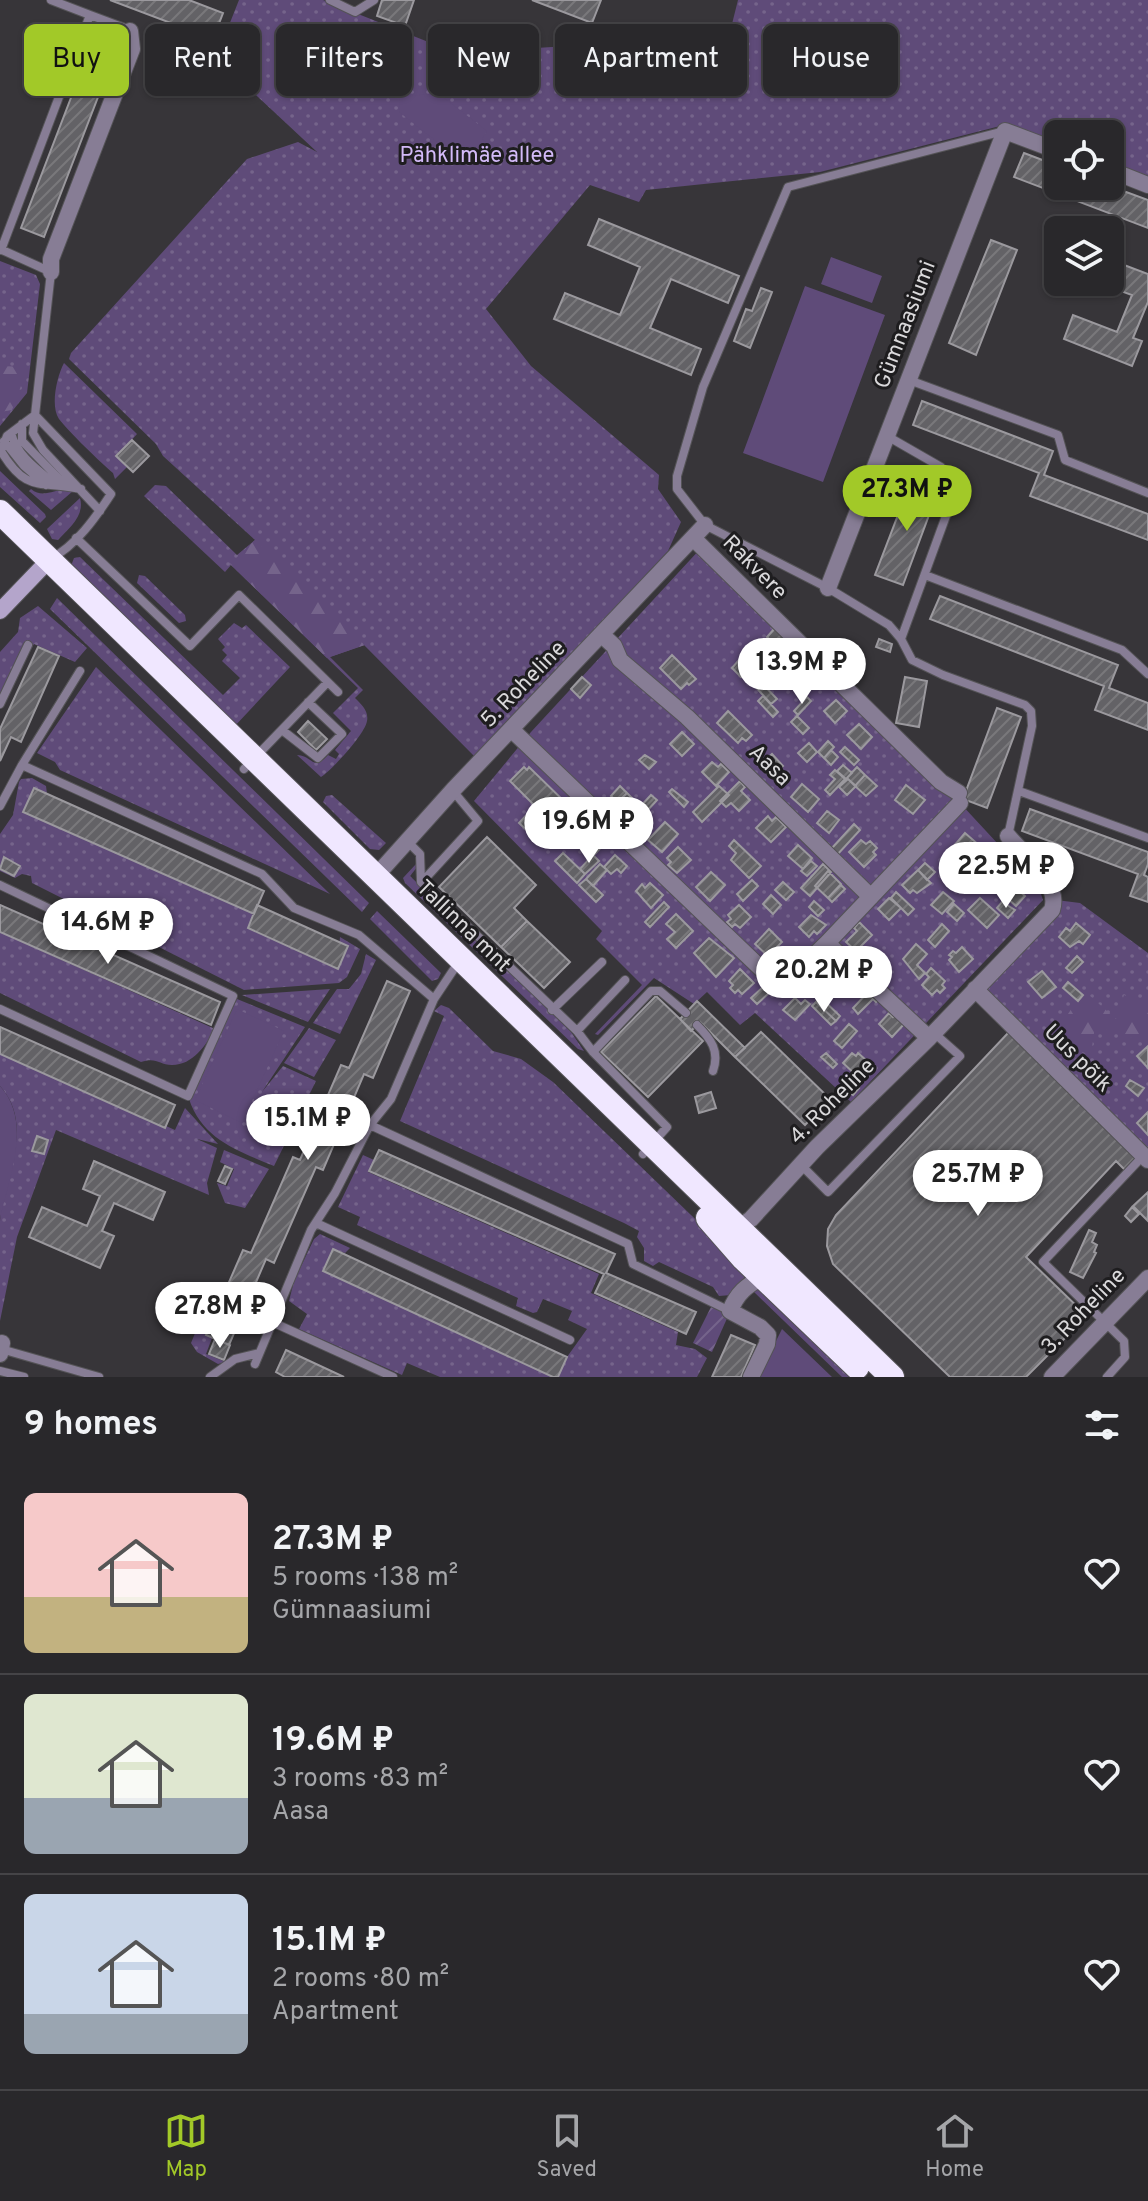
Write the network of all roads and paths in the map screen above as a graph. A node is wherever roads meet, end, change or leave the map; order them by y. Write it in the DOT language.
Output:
graph roads {
  1 [pos="51,0"];
  2 [pos="330,0"];
  3 [pos="374,0"];
  4 [pos="90,15"];
  5 [pos="130,31"];
  6 [pos="1005,131"];
  7 [pos="1044,146"];
  8 [pos="1124,176"];
  9 [pos="1148,185"];
  10 [pos="0,249"];
  11 [pos="51,272"];
  12 [pos="909,380"];
  13 [pos="35,415"];
  14 [pos="22,424"];
  15 [pos="11,433"];
  16 [pos="887,436"];
  17 [pos="51,485"];
  18 [pos="66,486"];
  19 [pos="81,489"];
  20 [pos="1148,493"];
  21 [pos="100,511"];
  22 [pos="0,512"];
  23 [pos="705,525"];
  24 [pos="0,531"];
  25 [pos="76,538"];
  26 [pos="693,538"];
  27 [pos="44,564"];
  28 [pos="925,575"];
  29 [pos="828,588"];
  30 [pos="0,611"];
  31 [pos="602,635"];
  32 [pos="901,639"];
  33 [pos="28,645"];
  34 [pos="80,671"];
  35 [pos="1148,674"];
  36 [pos="324,686"];
  37 [pos="338,692"];
  38 [pos="308,702"];
  39 [pos="0,704"];
  40 [pos="282,730"];
  41 [pos="512,730"];
  42 [pos="22,765"];
  43 [pos="249,765"];
  44 [pos="453,790"];
  45 [pos="1019,791"];
  46 [pos="0,806"];
  47 [pos="1008,836"];
  48 [pos="1148,838"];
  49 [pos="406,840"];
  50 [pos="370,882"];
  51 [pos="421,882"];
  52 [pos="0,885"];
  53 [pos="871,897"];
  54 [pos="827,943"];
  55 [pos="602,962"];
  56 [pos="456,964"];
  57 [pos="625,980"];
  58 [pos="975,989"];
  59 [pos="434,999"];
  60 [pos="0,1009"];
  61 [pos="552,1010"];
  62 [pos="686,1013"];
  63 [pos="697,1025"];
  64 [pos="577,1031"];
  65 [pos="932,1035"];
  66 [pos="593,1052"];
  67 [pos="713,1071"];
  68 [pos="370,1125"];
  69 [pos="647,1150"];
  70 [pos="1146,1157"];
  71 [pos="802,1164"];
  72 [pos="316,1223"];
  73 [pos="730,1233"];
  74 [pos="764,1276"];
  75 [pos="1148,1278"];
  76 [pos="730,1311"];
  77 [pos="272,1322"];
  78 [pos="1106,1322"];
  79 [pos="570,1340"];
  80 [pos="1,1347"];
  81 [pos="259,1353"];
  82 [pos="255,1364"];
  83 [pos="0,1371"];
  84 [pos="24,1377"];
  85 [pos="99,1377"];
  86 [pos="210,1377"];
  87 [pos="393,1377"];
  88 [pos="751,1377"];
  89 [pos="868,1377"];
  90 [pos="892,1377"];
  91 [pos="1052,1377"];
  92 [pos="1107,1377"];
  1 -- 4 [label="lane"];
  2 -- 3 [label="lane"];
  4 -- 5 [label="lane"];
  4 -- 10 [label="lane"];
  5 -- 11 [label="street"];
  6 -- 7 [label="street"];
  6 -- 12 [label="street, Gümnaasiumi"];
  6 -- 23 [label="lane"];
  8 -- 9 [label="street"];
  10 -- 11 [label="lane"];
  11 -- 13 [label="lane"];
  12 -- 16 [label="street, Gümnaasiumi"];
  12 -- 20 [label="lane"];
  13 -- 14 [label="lane"];
  13 -- 19 [label="lane"];
  13 -- 21 [label="lane"];
  14 -- 15 [label="lane"];
  14 -- 18 [label="lane"];
  15 -- 17 [label="lane"];
  15 -- 17 [label="lane"];
  16 -- 28 [label="lane"];
  16 -- 29 [label="street, Gümnaasiumi"];
  17 -- 18 [label="lane"];
  18 -- 19 [label="lane"];
  19 -- 21 [label="lane"];
  21 -- 25 [label="lane"];
  22 -- 27 [label="highway, Tallinna mnt"];
  23 -- 26 [label="street, 5. Roheline"];
  23 -- 29 [label="lane"];
  24 -- 27 [label="highway, Tallinna mnt"];
  25 -- 27 [label="lane"];
  25 -- 37 [label="lane"];
  26 -- 31 [label="street, 5. Roheline"];
  26 -- 53 [label="street, Rakvere"];
  27 -- 30 [label="street"];
  27 -- 43 [label="highway, Tallinna mnt"];
  28 -- 32 [label="lane"];
  28 -- 35 [label="lane"];
  29 -- 32 [label="lane"];
  31 -- 41 [label="street, 5. Roheline"];
  31 -- 53 [label="street, Aasa"];
  32 -- 45 [label="lane"];
  33 -- 39 [label="lane"];
  34 -- 42 [label="lane"];
  36 -- 38 [label="lane"];
  38 -- 40 [label="lane"];
  38 -- 40 [label="lane"];
  40 -- 43 [label="lane"];
  41 -- 44 [label="street, 5. Roheline"];
  41 -- 54 [label="street"];
  42 -- 46 [label="lane"];
  42 -- 59 [label="lane"];
  43 -- 50 [label="highway, Tallinna mnt"];
  44 -- 49 [label="street, 5. Roheline"];
  44 -- 51 [label="lane"];
  45 -- 47 [label="lane"];
  45 -- 48 [label="lane"];
  47 -- 58 [label="street, 4. Roheline"];
  49 -- 50 [label="street, 5. Roheline"];
  49 -- 51 [label="lane"];
  50 -- 56 [label="highway, Tallinna mnt"];
  51 -- 61 [label="lane"];
  52 -- 60 [label="lane"];
  53 -- 54 [label="street"];
  54 -- 65 [label="street"];
  55 -- 61 [label="lane"];
  56 -- 59 [label="lane"];
  56 -- 69 [label="highway, Tallinna mnt"];
  57 -- 64 [label="lane"];
  58 -- 65 [label="street, 4. Roheline"];
  58 -- 70 [label="street, Uus põik"];
  59 -- 68 [label="lane"];
  61 -- 64 [label="lane"];
  62 -- 66 [label="lane"];
  63 -- 67 [label="lane"];
  64 -- 66 [label="lane"];
  65 -- 71 [label="street, 4. Roheline"];
  65 -- 71 [label="lane"];
  66 -- 69 [label="lane"];
  68 -- 72 [label="lane"];
  68 -- 76 [label="lane"];
  69 -- 73 [label="highway, Tallinna mnt"];
  70 -- 78 [label="lane"];
  71 -- 73 [label="street, 4. Roheline"];
  72 -- 77 [label="lane"];
  72 -- 79 [label="lane"];
  73 -- 74 [label="highway, Tallinna mnt"];
  73 -- 90 [label="highway, Tallinna mnt"];
  74 -- 76 [label="street"];
  74 -- 89 [label="highway, Tallinna mnt"];
  75 -- 78 [label="street, 3. Roheline"];
  76 -- 88 [label="street"];
  77 -- 81 [label="lane"];
  77 -- 87 [label="lane"];
  78 -- 91 [label="street, 3. Roheline"];
  78 -- 92 [label="lane"];
  80 -- 85 [label="lane"];
  81 -- 82 [label="lane"];
  81 -- 86 [label="lane"];
  83 -- 84 [label="lane"];
}
